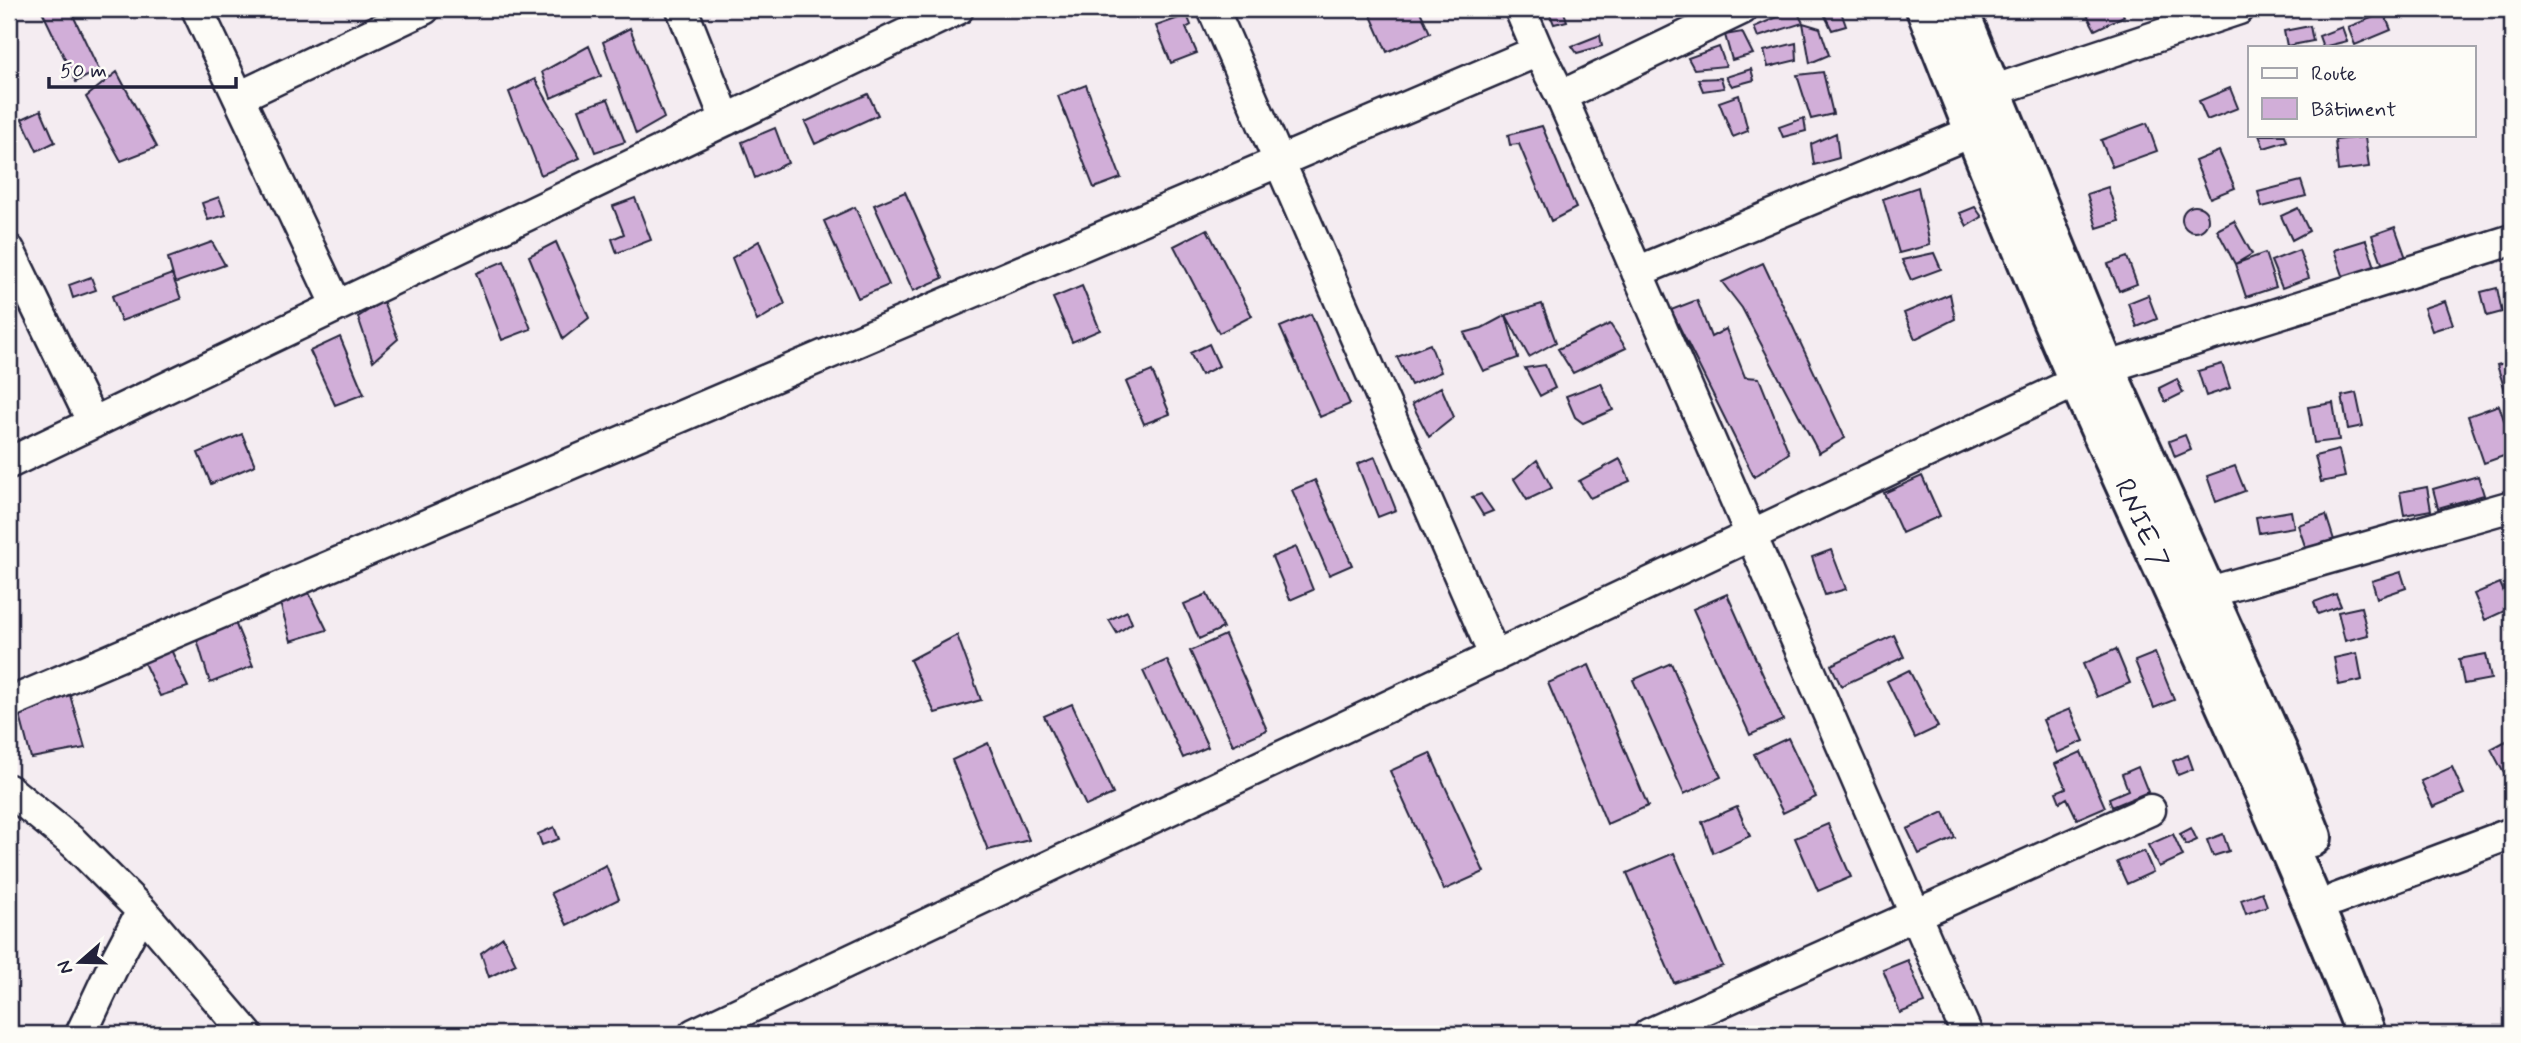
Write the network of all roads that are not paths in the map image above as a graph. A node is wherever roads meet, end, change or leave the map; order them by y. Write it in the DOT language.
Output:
graph roads {
  1 [pos="197,9"];
  2 [pos="424,9"];
  3 [pos="682,9"];
  4 [pos="958,9"];
  5 [pos="1213,9"];
  6 [pos="1520,9"];
  7 [pos="1742,9"];
  8 [pos="1926,9"];
  9 [pos="1958,9"];
  10 [pos="2239,9"];
  11 [pos="1538,51"];
  12 [pos="1992,91"];
  13 [pos="1561,96"];
  14 [pos="239,97"];
  15 [pos="726,120"];
  16 [pos="1974,131"];
  17 [pos="1279,161"];
  18 [pos="2512,240"];
  19 [pos="9,250"];
  20 [pos="1637,272"];
  21 [pos="337,306"];
  22 [pos="2092,375"];
  23 [pos="93,423"];
  24 [pos="9,463"];
  25 [pos="2512,506"];
  26 [pos="1751,535"];
  27 [pos="2206,593"];
  28 [pos="1495,657"];
  29 [pos="9,703"];
  30 [pos="9,790"];
  31 [pos="2150,810"];
  32 [pos="2512,833"];
  33 [pos="2336,899"];
  34 [pos="142,911"];
  35 [pos="1915,915"];
  36 [pos="81,1034"];
  37 [pos="247,1034"];
  38 [pos="694,1034"];
  39 [pos="1648,1034"];
  40 [pos="1967,1034"];
  41 [pos="2367,1034"];
  42 [pos="2390,1034"];
  1 -- 14 [label="street"];
  2 -- 14 [label="street"];
  3 -- 15 [label="street"];
  4 -- 15 [label="street"];
  5 -- 17 [label="street"];
  6 -- 11 [label="street"];
  7 -- 13 [label="street"];
  8 -- 16 [label="main road, RNIE 7 / RNIE 7"];
  9 -- 12 [label="main road, RNIE 7 / RNIE 7"];
  10 -- 12 [label="street"];
  11 -- 13 [label="street"];
  11 -- 17 [label="street"];
  12 -- 22 [label="main road, RNIE 7 / RNIE 7"];
  13 -- 20 [label="street"];
  14 -- 21 [label="street"];
  15 -- 21 [label="street"];
  16 -- 20 [label="street"];
  16 -- 22 [label="main road, RNIE 7 / RNIE 7"];
  17 -- 28 [label="street"];
  17 -- 29 [label="street"];
  18 -- 22 [label="street"];
  19 -- 23 [label="street"];
  20 -- 26 [label="street"];
  21 -- 23 [label="street"];
  22 -- 26 [label="street"];
  22 -- 27 [label="main road, RNIE 7 / RNIE 7"];
  22 -- 41 [label="main road, RNIE 7 / RNIE 7"];
  23 -- 24 [label="street"];
  25 -- 27 [label="street"];
  26 -- 28 [label="street"];
  26 -- 35 [label="street"];
  27 -- 33 [label="main road, RNIE 7 / RNIE 7"];
  28 -- 38 [label="street"];
  30 -- 34 [label="street"];
  31 -- 35 [label="street"];
  32 -- 33 [label="street"];
  33 -- 42 [label="main road, RNIE 7 / RNIE 7"];
  34 -- 36 [label="street"];
  34 -- 37 [label="street"];
  35 -- 39 [label="street"];
  35 -- 40 [label="street"];
}
